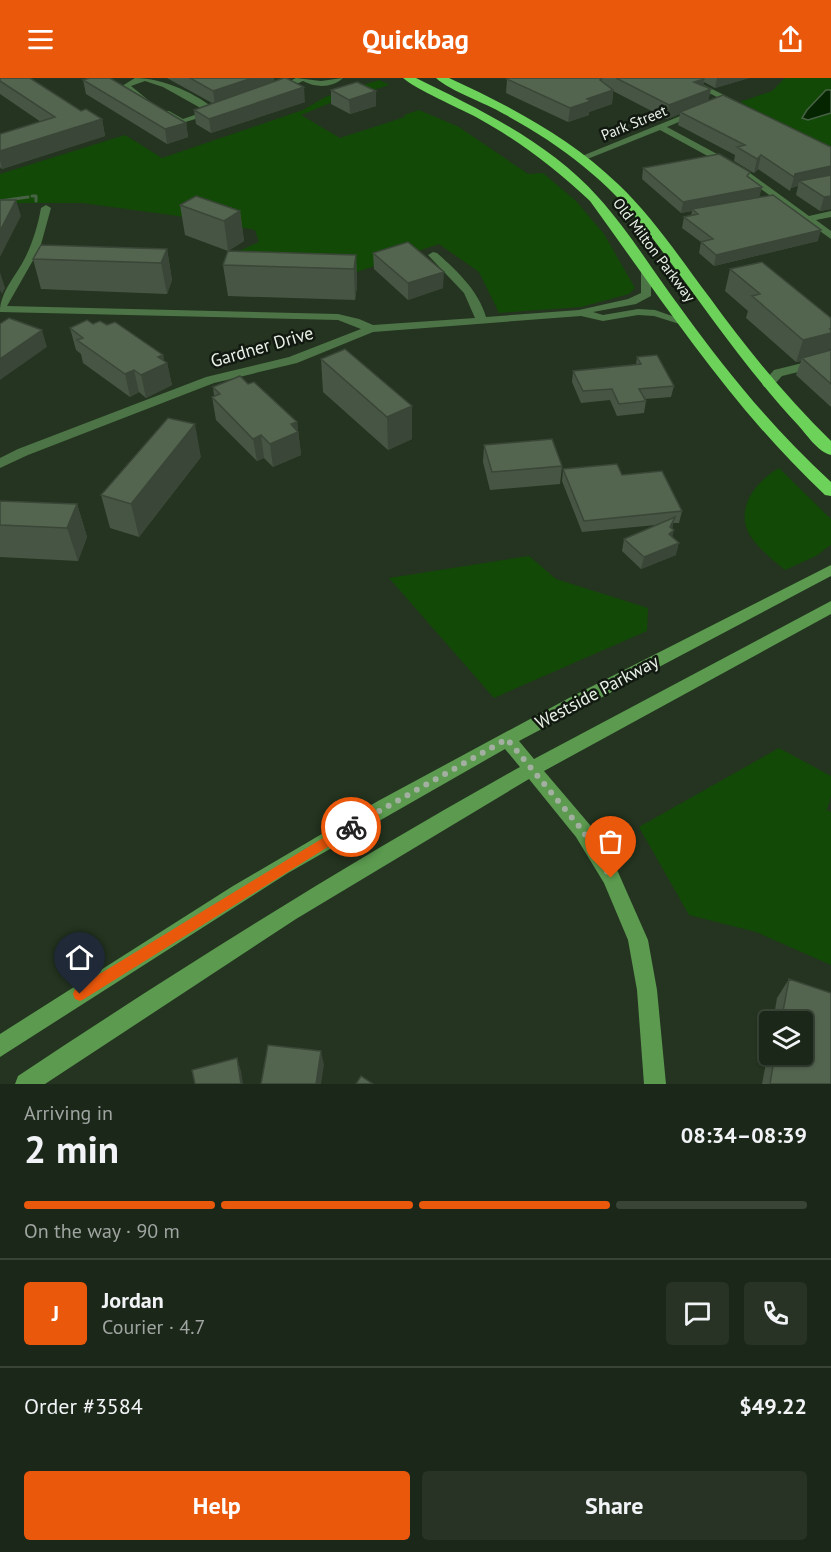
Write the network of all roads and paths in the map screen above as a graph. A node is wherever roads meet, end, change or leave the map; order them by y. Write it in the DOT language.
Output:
graph roads {
  1 [pos="145,78"];
  2 [pos="339,78"];
  3 [pos="408,78"];
  4 [pos="441,78"];
  5 [pos="683,78"];
  6 [pos="306,80"];
  7 [pos="263,94"];
  8 [pos="720,103"];
  9 [pos="152,104"];
  10 [pos="224,108"];
  11 [pos="747,109"];
  12 [pos="162,110"];
  13 [pos="214,112"];
  14 [pos="660,127"];
  15 [pos="582,158"];
  16 [pos="781,198"];
  17 [pos="769,201"];
  18 [pos="46,207"];
  19 [pos="831,214"];
  20 [pos="808,219"];
  21 [pos="831,236"];
  22 [pos="433,255"];
  23 [pos="646,268"];
  24 [pos="0,309"];
  25 [pos="581,314"];
  26 [pos="481,320"];
  27 [pos="686,323"];
  28 [pos="371,329"];
  29 [pos="831,360"];
  30 [pos="773,378"];
  31 [pos="831,450"];
  32 [pos="0,464"];
  33 [pos="831,491"];
  34 [pos="831,570"];
  35 [pos="831,607"];
  36 [pos="507,739"];
  37 [pos="532,769"];
  38 [pos="0,1046"];
  39 [pos="26,1084"];
  40 [pos="655,1084"];
  1 -- 9 [label="street"];
  1 -- 13 [label="street"];
  2 -- 6 [label="street"];
  3 -- 23 [label="highway, Old Milton Parkway"];
  4 -- 15 [label="highway, Old Milton Parkway"];
  5 -- 8 [label="street"];
  6 -- 7 [label="street"];
  8 -- 11 [label="street"];
  8 -- 14 [label="street, Park Street"];
  10 -- 13 [label="street"];
  12 -- 13 [label="street"];
  14 -- 15 [label="street, Park Street"];
  14 -- 16 [label="street"];
  15 -- 30 [label="highway, Old Milton Parkway"];
  16 -- 17 [label="street"];
  16 -- 20 [label="street"];
  18 -- 24 [label="street"];
  19 -- 20 [label="street"];
  20 -- 21 [label="street"];
  22 -- 26 [label="street"];
  23 -- 25 [label="street, Gardner Drive"];
  23 -- 27 [label="highway, Old Milton Parkway"];
  24 -- 28 [label="street"];
  25 -- 26 [label="street, Gardner Drive"];
  25 -- 27 [label="street, Gardner Drive"];
  26 -- 28 [label="street, Gardner Drive"];
  27 -- 33 [label="highway, Old Milton Parkway"];
  28 -- 32 [label="street, Gardner Drive"];
  29 -- 30 [label="street"];
  30 -- 31 [label="highway, Old Milton Parkway"];
  34 -- 36 [label="main road, Westside Parkway"];
  35 -- 37 [label="main road, Westside Parkway"];
  36 -- 37 [label="main road"];
  36 -- 38 [label="main road, Westside Parkway"];
  37 -- 39 [label="main road, Westside Parkway"];
  37 -- 40 [label="main road"];
}
